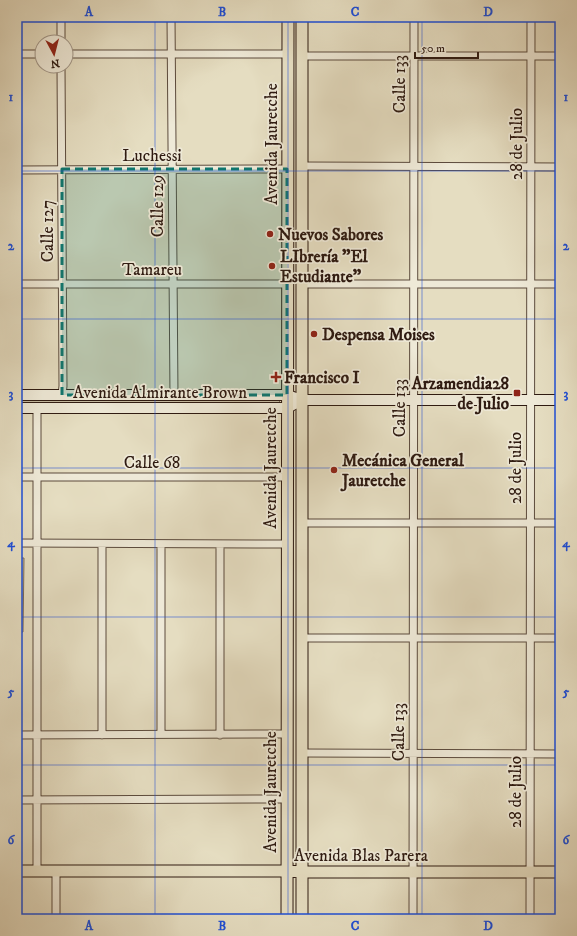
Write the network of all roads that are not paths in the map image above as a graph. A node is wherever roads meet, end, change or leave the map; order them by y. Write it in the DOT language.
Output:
graph roads {
  1 [pos="61,17"];
  2 [pos="171,17"];
  3 [pos="288,17"];
  4 [pos="302,17"];
  5 [pos="414,17"];
  6 [pos="531,17"];
  7 [pos="61,34"];
  8 [pos="17,54"];
  9 [pos="34,54"];
  10 [pos="74,54"];
  11 [pos="172,54"];
  12 [pos="288,54"];
  13 [pos="302,56"];
  14 [pos="414,56"];
  15 [pos="531,56"];
  16 [pos="560,56"];
  17 [pos="61,74"];
  18 [pos="302,166"];
  19 [pos="414,166"];
  20 [pos="531,166"];
  21 [pos="560,166"];
  22 [pos="17,170"];
  23 [pos="62,170"];
  24 [pos="172,170"];
  25 [pos="288,170"];
  26 [pos="17,284"];
  27 [pos="62,284"];
  28 [pos="173,284"];
  29 [pos="287,284"];
  30 [pos="302,284"];
  31 [pos="414,284"];
  32 [pos="530,284"];
  33 [pos="560,284"];
  34 [pos="174,395"];
  35 [pos="287,395"];
  36 [pos="17,396"];
  37 [pos="62,396"];
  38 [pos="302,400"];
  39 [pos="414,400"];
  40 [pos="530,400"];
  41 [pos="560,400"];
  42 [pos="17,408"];
  43 [pos="37,408"];
  44 [pos="287,408"];
  45 [pos="287,477"];
  46 [pos="17,478"];
  47 [pos="37,478"];
  48 [pos="302,523"];
  49 [pos="414,523"];
  50 [pos="530,523"];
  51 [pos="560,523"];
  52 [pos="17,543"];
  53 [pos="37,543"];
  54 [pos="102,544"];
  55 [pos="161,544"];
  56 [pos="220,544"];
  57 [pos="287,544"];
  58 [pos="301,638"];
  59 [pos="414,638"];
  60 [pos="530,638"];
  61 [pos="560,638"];
  62 [pos="102,734"];
  63 [pos="161,734"];
  64 [pos="220,734"];
  65 [pos="287,734"];
  66 [pos="17,735"];
  67 [pos="37,735"];
  68 [pos="302,753"];
  69 [pos="414,754"];
  70 [pos="530,754"];
  71 [pos="560,754"];
  72 [pos="287,799"];
  73 [pos="17,800"];
  74 [pos="37,800"];
  75 [pos="17,871"];
  76 [pos="37,871"];
  77 [pos="56,871"];
  78 [pos="287,871"];
  79 [pos="302,872"];
  80 [pos="413,872"];
  81 [pos="530,872"];
  82 [pos="560,872"];
  83 [pos="56,919"];
  84 [pos="287,919"];
  85 [pos="302,919"];
  86 [pos="413,919"];
  87 [pos="530,919"];
  1 -- 7 [label="street"];
  2 -- 11 [label="street, Calle 129"];
  3 -- 12 [label="main road, Avenida Jauretche"];
  4 -- 13 [label="main road, Avenida Jauretche"];
  5 -- 14 [label="street, Calle 133"];
  6 -- 15 [label="street, 28 de Julio"];
  8 -- 9 [label="street"];
  10 -- 11 [label="street"];
  11 -- 12 [label="street"];
  11 -- 24 [label="street, Calle 129"];
  12 -- 25 [label="main road, Avenida Jauretche"];
  13 -- 14 [label="street"];
  13 -- 18 [label="main road, Avenida Jauretche"];
  14 -- 15 [label="street"];
  14 -- 19 [label="street, Calle 133"];
  15 -- 16 [label="street"];
  15 -- 20 [label="street, 28 de Julio"];
  17 -- 23 [label="street, Calle 127"];
  18 -- 19 [label="street"];
  18 -- 30 [label="main road, Avenida Jauretche"];
  19 -- 20 [label="street"];
  19 -- 31 [label="street, Calle 133"];
  20 -- 21 [label="street"];
  20 -- 32 [label="street, 28 de Julio"];
  22 -- 23 [label="street, Luchessi"];
  23 -- 24 [label="street, Luchessi"];
  23 -- 27 [label="street, Calle 127"];
  24 -- 25 [label="street, Luchessi"];
  24 -- 28 [label="street, Calle 129"];
  25 -- 29 [label="main road, Avenida Jauretche"];
  26 -- 27 [label="street, Tamareu"];
  27 -- 28 [label="street, Tamareu"];
  27 -- 37 [label="street, Calle 127"];
  28 -- 29 [label="street, Tamareu"];
  28 -- 34 [label="street, Calle 129"];
  29 -- 35 [label="main road, Avenida Jauretche"];
  30 -- 31 [label="street"];
  30 -- 38 [label="main road, Avenida Jauretche"];
  31 -- 32 [label="street"];
  31 -- 39 [label="street, Calle 133"];
  32 -- 33 [label="street"];
  32 -- 40 [label="street, 28 de Julio"];
  34 -- 35 [label="main road, Avenida Almirante Brown"];
  34 -- 37 [label="main road, Avenida Almirante Brown"];
  35 -- 38 [label="main road, Avenida Almirante Brown"];
  35 -- 44 [label="main road, Avenida Jauretche"];
  36 -- 37 [label="main road, Avenida Almirante Brown"];
  38 -- 39 [label="main road, Avenida Almirante Brown"];
  38 -- 44 [label="main road, Avenida Almirante Brown"];
  38 -- 48 [label="main road, Avenida Jauretche"];
  39 -- 40 [label="main road, Avenida Almirante Brown"];
  39 -- 49 [label="street, Calle 133"];
  40 -- 41 [label="main road, Avenida Almirante Brown"];
  40 -- 50 [label="street, 28 de Julio"];
  42 -- 43 [label="main road, Avenida Almirante Brown"];
  43 -- 44 [label="main road, Avenida Almirante Brown"];
  43 -- 47 [label="street"];
  44 -- 45 [label="main road, Avenida Jauretche"];
  45 -- 47 [label="street, Calle 68"];
  45 -- 57 [label="main road, Avenida Jauretche"];
  46 -- 47 [label="street, Calle 68"];
  47 -- 53 [label="street"];
  48 -- 49 [label="street"];
  48 -- 58 [label="main road, Avenida Jauretche"];
  49 -- 50 [label="street"];
  49 -- 59 [label="street, Calle 133"];
  50 -- 51 [label="street"];
  50 -- 60 [label="street, 28 de Julio"];
  52 -- 53 [label="street"];
  53 -- 54 [label="street"];
  53 -- 67 [label="street"];
  54 -- 55 [label="street"];
  54 -- 62 [label="street"];
  55 -- 56 [label="street"];
  55 -- 63 [label="street"];
  56 -- 57 [label="street"];
  56 -- 64 [label="street"];
  57 -- 65 [label="main road, Avenida Jauretche"];
  58 -- 59 [label="street"];
  58 -- 68 [label="main road, Avenida Jauretche"];
  59 -- 60 [label="street"];
  59 -- 69 [label="street, Calle 133"];
  60 -- 61 [label="street"];
  60 -- 70 [label="street, 28 de Julio"];
  62 -- 63 [label="street"];
  62 -- 67 [label="street"];
  63 -- 64 [label="street"];
  64 -- 65 [label="street"];
  65 -- 72 [label="main road, Avenida Jauretche"];
  66 -- 67 [label="street"];
  67 -- 74 [label="street"];
  68 -- 69 [label="street"];
  68 -- 79 [label="main road, Avenida Jauretche"];
  69 -- 70 [label="street"];
  69 -- 80 [label="street, Calle 133"];
  70 -- 71 [label="street"];
  70 -- 81 [label="street, 28 de Julio"];
  72 -- 74 [label="street"];
  72 -- 78 [label="main road, Avenida Jauretche"];
  73 -- 74 [label="street"];
  74 -- 76 [label="street"];
  75 -- 76 [label="main road, Avenida Blas Parera"];
  76 -- 77 [label="main road, Avenida Blas Parera"];
  77 -- 78 [label="main road, Avenida Blas Parera"];
  77 -- 83 [label="street"];
  78 -- 79 [label="main road, Avenida Blas Parera"];
  78 -- 84 [label="main road, Avenida Jauretche"];
  79 -- 80 [label="main road, Avenida Blas Parera"];
  79 -- 85 [label="main road, Avenida Jauretche"];
  80 -- 81 [label="main road, Avenida Blas Parera"];
  80 -- 86 [label="street, Calle 133"];
  81 -- 82 [label="main road, Avenida Blas Parera"];
  81 -- 87 [label="street, 28 de Julio"];
}
